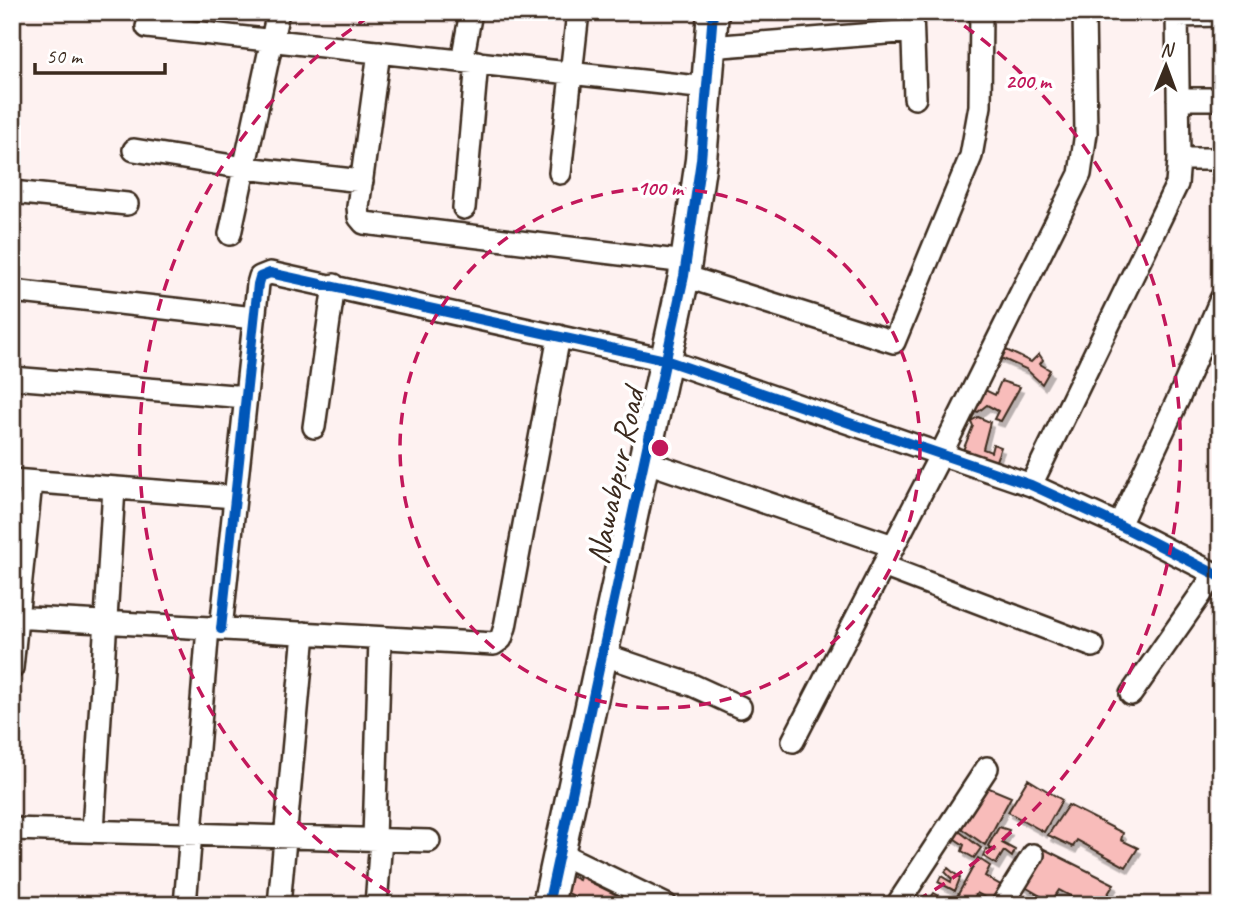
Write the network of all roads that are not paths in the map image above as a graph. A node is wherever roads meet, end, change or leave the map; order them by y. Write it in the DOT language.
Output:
graph roads {
  1 [pos="278,12"];
  2 [pos="471,12"];
  3 [pos="578,12"];
  4 [pos="713,12"];
  5 [pos="981,12"];
  6 [pos="1084,12"];
  7 [pos="1177,14"];
  8 [pos="1221,15"];
  9 [pos="912,22"];
  10 [pos="147,27"];
  11 [pos="272,40"];
  12 [pos="710,47"];
  13 [pos="379,52"];
  14 [pos="470,62"];
  15 [pos="571,73"];
  16 [pos="707,88"];
  17 [pos="915,99"];
  18 [pos="1178,99"];
  19 [pos="1221,99"];
  20 [pos="134,150"];
  21 [pos="1179,159"];
  22 [pos="1221,159"];
  23 [pos="244,168"];
  24 [pos="560,173"];
  25 [pos="362,181"];
  26 [pos="12,192"];
  27 [pos="127,204"];
  28 [pos="464,208"];
  29 [pos="230,234"];
  30 [pos="685,269"];
  31 [pos="334,285"];
  32 [pos="12,291"];
  33 [pos="1221,299"];
  34 [pos="254,318"];
  35 [pos="559,336"];
  36 [pos="666,360"];
  37 [pos="12,378"];
  38 [pos="246,397"];
  39 [pos="314,427"];
  40 [pos="941,454"];
  41 [pos="644,461"];
  42 [pos="22,481"];
  43 [pos="1031,485"];
  44 [pos="114,488"];
  45 [pos="235,497"];
  46 [pos="1119,524"];
  47 [pos="893,546"];
  48 [pos="883,566"];
  49 [pos="1218,576"];
  50 [pos="15,617"];
  51 [pos="106,622"];
  52 [pos="215,628"];
  53 [pos="304,634"];
  54 [pos="380,638"];
  55 [pos="1093,646"];
  56 [pos="602,654"];
  57 [pos="12,668"];
  58 [pos="1131,694"];
  59 [pos="740,707"];
  60 [pos="793,741"];
  61 [pos="987,768"];
  62 [pos="12,829"];
  63 [pos="93,831"];
  64 [pos="191,834"];
  65 [pos="285,837"];
  66 [pos="378,839"];
  67 [pos="429,841"];
  68 [pos="559,853"];
  69 [pos="1033,855"];
  70 [pos="186,905"];
  71 [pos="279,905"];
  72 [pos="376,905"];
  73 [pos="548,905"];
  74 [pos="666,905"];
  75 [pos="897,905"];
  76 [pos="1003,905"];
  1 -- 11 [label="street"];
  2 -- 14 [label="street"];
  3 -- 15 [label="street"];
  4 -- 12 [label="street, Nawabpur Road"];
  5 -- 30 [label="street"];
  6 -- 40 [label="street"];
  7 -- 8 [label="street"];
  7 -- 18 [label="street"];
  9 -- 12 [label="street"];
  9 -- 17 [label="street"];
  10 -- 11 [label="street"];
  11 -- 13 [label="street"];
  11 -- 23 [label="street"];
  12 -- 16 [label="street, Nawabpur Road"];
  13 -- 14 [label="street"];
  13 -- 25 [label="street"];
  14 -- 15 [label="street"];
  14 -- 28 [label="street"];
  15 -- 16 [label="street"];
  15 -- 24 [label="street"];
  16 -- 30 [label="street, Nawabpur Road"];
  18 -- 19 [label="street"];
  18 -- 21 [label="street"];
  20 -- 23 [label="street"];
  21 -- 22 [label="street"];
  21 -- 43 [label="street"];
  23 -- 25 [label="street"];
  23 -- 29 [label="street"];
  25 -- 30 [label="street"];
  26 -- 27 [label="street"];
  30 -- 36 [label="street, Nawabpur Road"];
  31 -- 34 [label="street"];
  31 -- 35 [label="street"];
  31 -- 39 [label="street"];
  32 -- 34 [label="street"];
  33 -- 46 [label="street"];
  34 -- 38 [label="street"];
  35 -- 36 [label="street"];
  35 -- 54 [label="street"];
  36 -- 40 [label="street"];
  36 -- 41 [label="street, Nawabpur Road"];
  37 -- 38 [label="street"];
  38 -- 45 [label="street"];
  40 -- 43 [label="street"];
  40 -- 47 [label="street"];
  41 -- 47 [label="street"];
  41 -- 56 [label="street, Nawabpur Road"];
  42 -- 44 [label="street"];
  42 -- 50 [label="street"];
  43 -- 46 [label="street"];
  44 -- 45 [label="street"];
  44 -- 51 [label="street"];
  45 -- 52 [label="street"];
  46 -- 49 [label="street"];
  47 -- 48 [label="street"];
  48 -- 55 [label="street"];
  48 -- 60 [label="street"];
  49 -- 58 [label="street"];
  50 -- 51 [label="street"];
  50 -- 57 [label="street"];
  51 -- 52 [label="street"];
  51 -- 63 [label="street"];
  52 -- 53 [label="street"];
  52 -- 64 [label="street"];
  53 -- 54 [label="street"];
  53 -- 65 [label="street"];
  54 -- 66 [label="street"];
  56 -- 59 [label="street"];
  56 -- 68 [label="street, Nawabpur Road"];
  61 -- 75 [label="street"];
  62 -- 63 [label="street"];
  63 -- 64 [label="street"];
  64 -- 65 [label="street"];
  64 -- 70 [label="street"];
  65 -- 66 [label="street"];
  65 -- 71 [label="street"];
  66 -- 67 [label="street"];
  66 -- 72 [label="street"];
  68 -- 73 [label="street, Nawabpur Road"];
  68 -- 74 [label="street"];
  69 -- 76 [label="street"];
}
